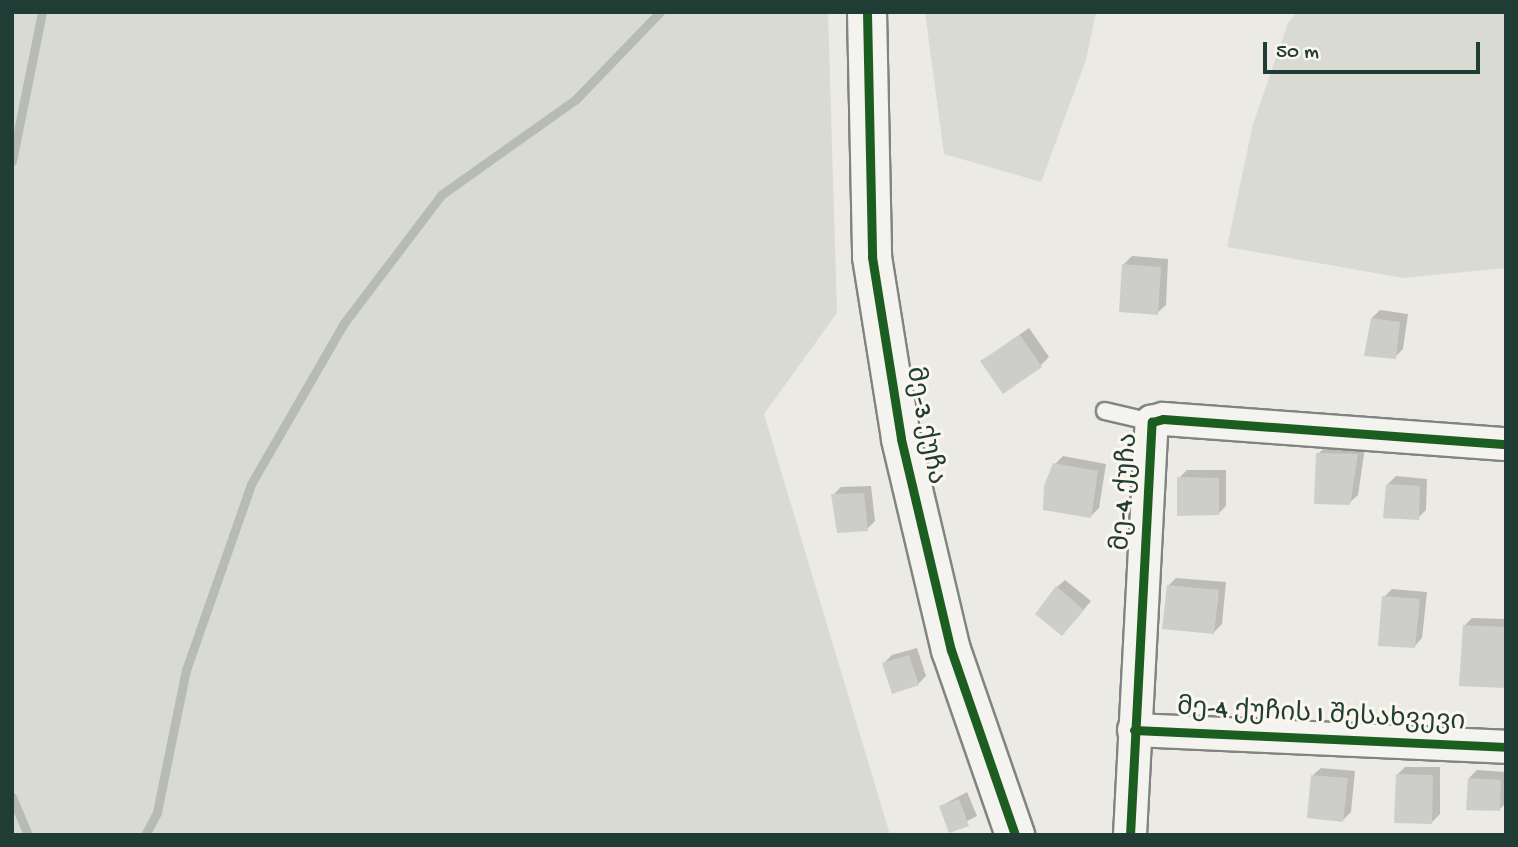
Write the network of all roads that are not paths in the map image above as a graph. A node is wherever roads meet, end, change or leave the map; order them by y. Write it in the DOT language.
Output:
graph roads {
  1 [pos="867,12"];
  2 [pos="1105,411"];
  3 [pos="1152,422"];
  4 [pos="1506,444"];
  5 [pos="1134,730"];
  6 [pos="1506,747"];
  7 [pos="1015,835"];
  8 [pos="1130,835"];
  1 -- 7 [label="street, მე-3 ქუჩა"];
  2 -- 3 [label="lane"];
  3 -- 4 [label="street, მე-4 ქუჩა"];
  3 -- 5 [label="street, მე-4 ქუჩა"];
  5 -- 6 [label="street, მე-4 ქუჩის I შესახვევი"];
  5 -- 8 [label="street, მე-4 ქუჩა"];
}
